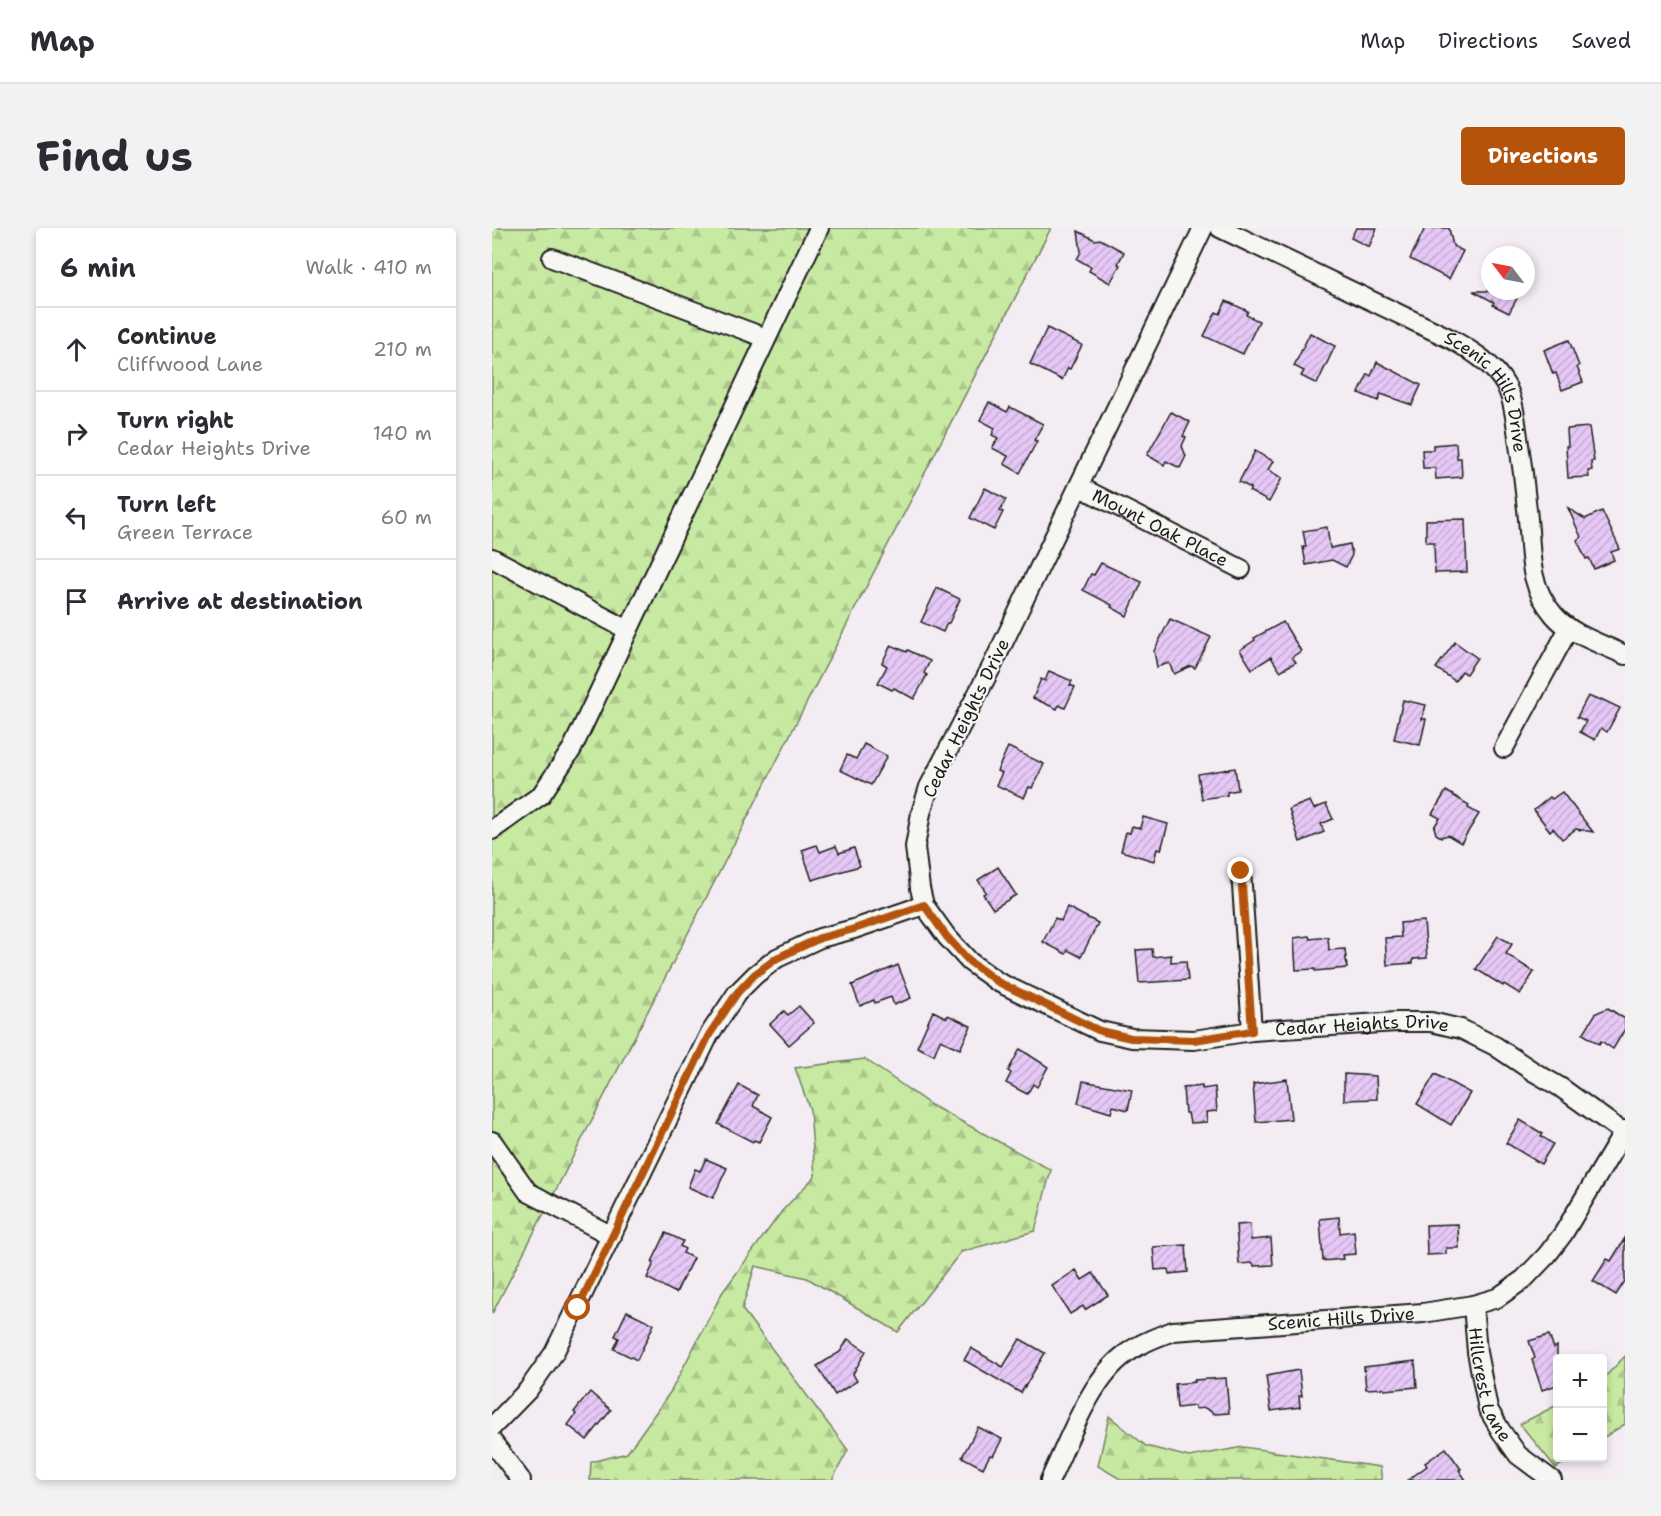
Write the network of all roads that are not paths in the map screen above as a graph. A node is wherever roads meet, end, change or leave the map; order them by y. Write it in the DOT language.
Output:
graph roads {
  1 [pos="819,228"];
  2 [pos="1203,228"];
  3 [pos="1220,228"];
  4 [pos="552,258"];
  5 [pos="766,338"];
  6 [pos="1080,487"];
  7 [pos="492,558"];
  8 [pos="1241,569"];
  9 [pos="1569,628"];
  10 [pos="628,630"];
  11 [pos="1625,655"];
  12 [pos="1504,748"];
  13 [pos="492,830"];
  14 [pos="1241,871"];
  15 [pos="924,905"];
  16 [pos="1252,1031"];
  17 [pos="1624,1132"];
  18 [pos="492,1141"];
  19 [pos="612,1236"];
  20 [pos="1473,1305"];
  21 [pos="492,1427"];
  22 [pos="492,1441"];
  23 [pos="521,1480"];
  24 [pos="1050,1480"];
  25 [pos="1552,1480"];
  1 -- 5 [label="street"];
  2 -- 6 [label="street, Cedar Heights Drive"];
  3 -- 9 [label="street, Scenic Hills Drive"];
  4 -- 5 [label="street"];
  5 -- 10 [label="street"];
  6 -- 8 [label="street, Mount Oak Place"];
  6 -- 15 [label="street, Cedar Heights Drive"];
  7 -- 10 [label="street"];
  9 -- 11 [label="street, Scenic Hills Drive"];
  9 -- 12 [label="street"];
  10 -- 13 [label="street"];
  14 -- 16 [label="street"];
  15 -- 16 [label="street, Cedar Heights Drive"];
  15 -- 19 [label="street"];
  16 -- 17 [label="street, Cedar Heights Drive"];
  17 -- 20 [label="street, Scenic Hills Drive"];
  18 -- 19 [label="street"];
  19 -- 21 [label="street"];
  20 -- 24 [label="street, Scenic Hills Drive"];
  20 -- 25 [label="street, Hillcrest Lane"];
  22 -- 23 [label="street"];
}
